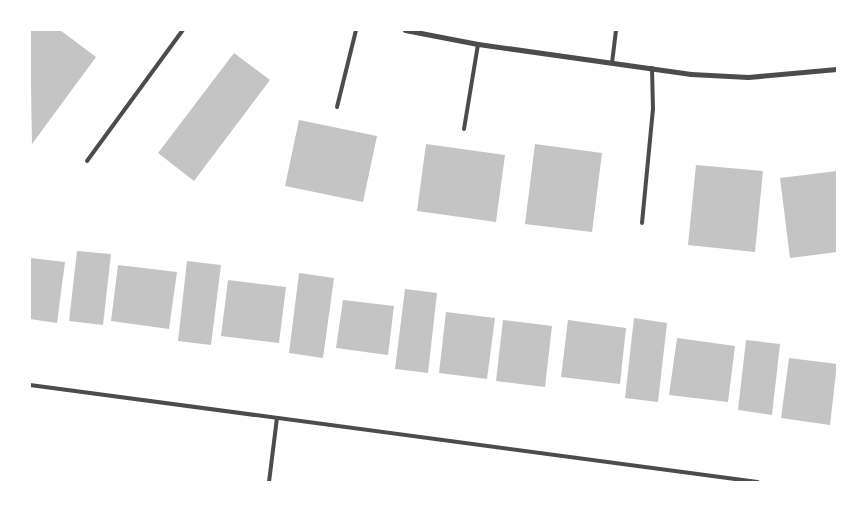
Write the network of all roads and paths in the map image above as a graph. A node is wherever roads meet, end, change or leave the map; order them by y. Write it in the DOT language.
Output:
graph roads {
  1 [pos="183,30"];
  2 [pos="356,30"];
  3 [pos="405,30"];
  4 [pos="616,30"];
  5 [pos="478,44"];
  6 [pos="612,63"];
  7 [pos="652,68"];
  8 [pos="837,69"];
  9 [pos="337,107"];
  10 [pos="464,129"];
  11 [pos="87,161"];
  12 [pos="642,223"];
  13 [pos="30,385"];
  14 [pos="277,418"];
  15 [pos="269,482"];
  16 [pos="758,482"];
  1 -- 11 [label="lane"];
  2 -- 9 [label="lane"];
  3 -- 5 [label="street"];
  4 -- 6 [label="lane"];
  5 -- 6 [label="street"];
  5 -- 10 [label="lane"];
  6 -- 7 [label="street"];
  7 -- 8 [label="street"];
  7 -- 12 [label="lane"];
  13 -- 14 [label="lane"];
  14 -- 15 [label="lane"];
  14 -- 16 [label="lane"];
}
